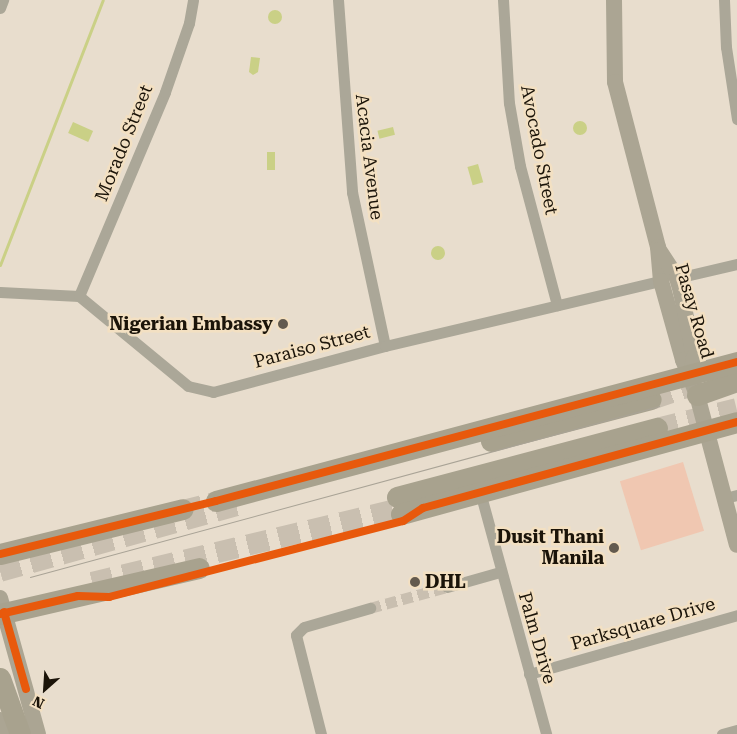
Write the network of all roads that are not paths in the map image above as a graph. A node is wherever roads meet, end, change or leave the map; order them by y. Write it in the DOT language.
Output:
graph roads {
  1 [pos="3,0"];
  2 [pos="193,0"];
  3 [pos="338,0"];
  4 [pos="503,0"];
  5 [pos="614,0"];
  6 [pos="724,0"];
  7 [pos="0,8"];
  8 [pos="735,102"];
  9 [pos="737,120"];
  10 [pos="737,264"];
  11 [pos="669,280"];
  12 [pos="0,292"];
  13 [pos="79,296"];
  14 [pos="557,305"];
  15 [pos="385,346"];
  16 [pos="737,362"];
  17 [pos="690,373"];
  18 [pos="737,381"];
  19 [pos="697,395"];
  20 [pos="651,399"];
  21 [pos="737,422"];
  22 [pos="657,428"];
  23 [pos="708,431"];
  24 [pos="317,474"];
  25 [pos="480,492"];
  26 [pos="731,496"];
  27 [pos="216,501"];
  28 [pos="183,509"];
  29 [pos="737,545"];
  30 [pos="0,554"];
  31 [pos="199,568"];
  32 [pos="500,572"];
  33 [pos="447,586"];
  34 [pos="1,608"];
  35 [pos="370,608"];
  36 [pos="737,615"];
  37 [pos="529,674"];
  38 [pos="0,678"];
  39 [pos="0,720"];
  40 [pos="737,730"];
  41 [pos="4,734"];
  42 [pos="20,734"];
  43 [pos="38,734"];
  44 [pos="321,734"];
  45 [pos="546,734"];
  46 [pos="722,734"];
  1 -- 7 [label="street"];
  2 -- 13 [label="street, Morado Street"];
  3 -- 15 [label="street, Acacia Avenue"];
  4 -- 14 [label="street, Avocado Street"];
  5 -- 11 [label="street, Pasay Road"];
  6 -- 8 [label="street"];
  8 -- 9 [label="street"];
  10 -- 11 [label="street, Paraiso Street"];
  11 -- 14 [label="street, Paraiso Street"];
  11 -- 17 [label="street, Pasay Road"];
  12 -- 13 [label="street"];
  13 -- 15 [label="street, Paraiso Street"];
  14 -- 15 [label="street, Paraiso Street"];
  16 -- 17 [label="highway"];
  17 -- 19 [label="street, Pasay Road"];
  17 -- 24 [label="highway"];
  18 -- 19 [label="highway"];
  19 -- 23 [label="street, Pasay Road"];
  20 -- 24 [label="highway"];
  21 -- 23 [label="highway"];
  22 -- 25 [label="highway"];
  23 -- 25 [label="highway"];
  23 -- 26 [label="street, Pasay Road"];
  24 -- 27 [label="highway"];
  25 -- 32 [label="street, Palm Drive"];
  26 -- 29 [label="street, Pasay Road"];
  28 -- 30 [label="highway"];
  31 -- 34 [label="highway"];
  32 -- 33 [label="street"];
  32 -- 37 [label="street, Palm Drive"];
  34 -- 43 [label="street"];
  35 -- 44 [label="street"];
  36 -- 37 [label="street, Parksquare Drive"];
  37 -- 45 [label="street, Palm Drive"];
  38 -- 42 [label="highway"];
  39 -- 41 [label="street"];
  40 -- 46 [label="street"];
}
